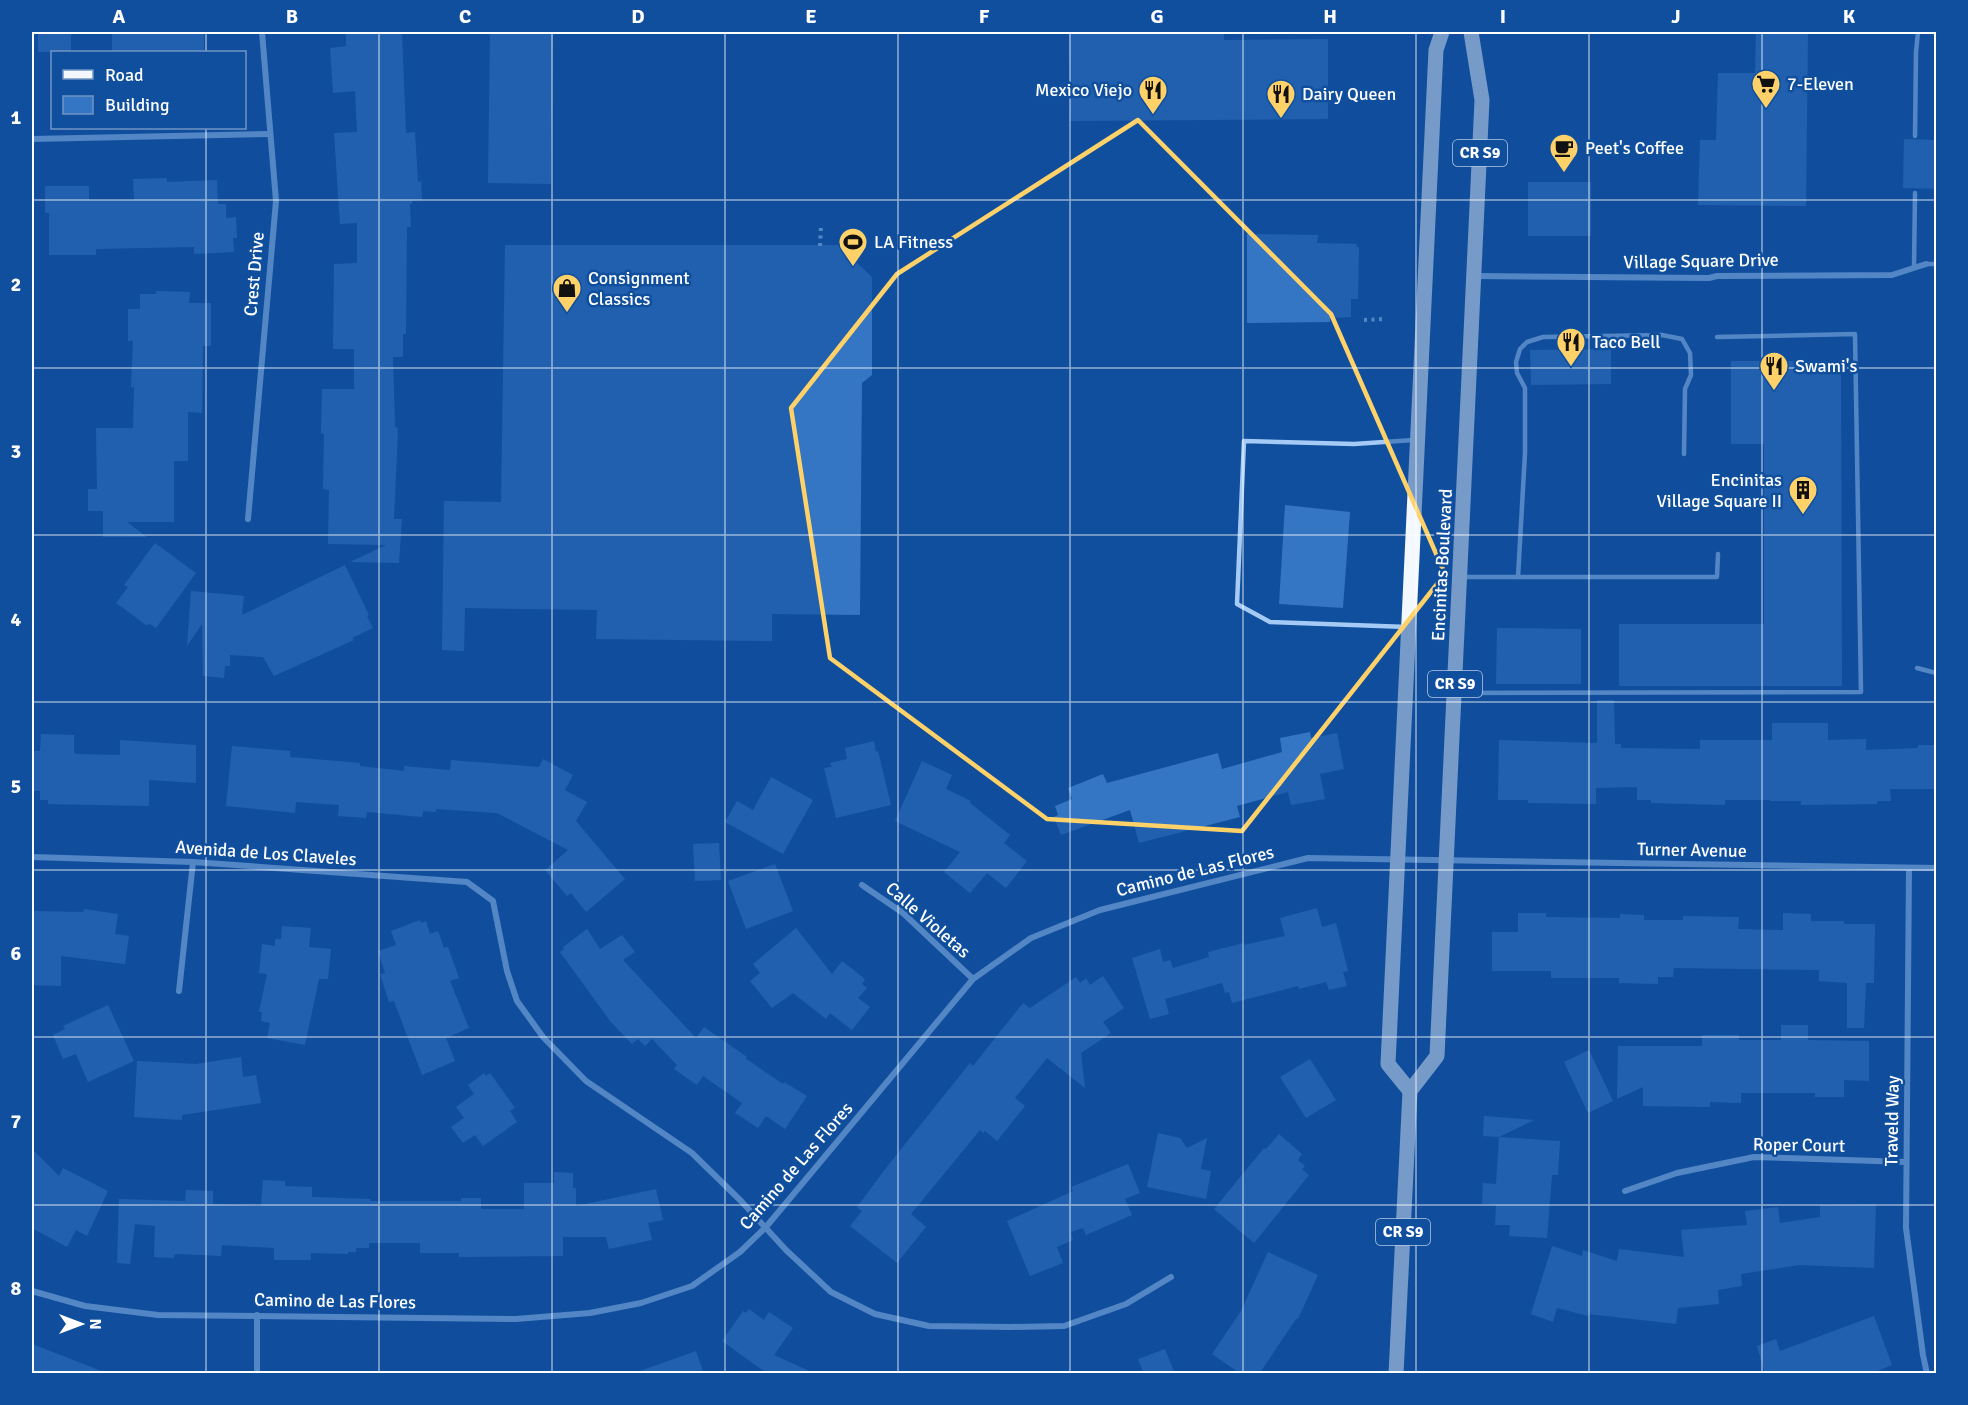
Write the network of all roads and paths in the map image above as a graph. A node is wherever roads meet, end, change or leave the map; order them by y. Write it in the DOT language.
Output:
graph roads {
  1 [pos="262,32"];
  2 [pos="1442,32"];
  3 [pos="1471,32"];
  4 [pos="1918,32"];
  5 [pos="270,134"];
  6 [pos="1915,136"];
  7 [pos="32,139"];
  8 [pos="1915,193"];
  9 [pos="821,225"];
  10 [pos="819,246"];
  11 [pos="1926,264"];
  12 [pos="1936,264"];
  13 [pos="1914,268"];
  14 [pos="1474,276"];
  15 [pos="1384,319"];
  16 [pos="1364,320"];
  17 [pos="1717,337"];
  18 [pos="1417,440"];
  19 [pos="1684,454"];
  20 [pos="248,519"];
  21 [pos="1718,554"];
  22 [pos="1461,577"];
  23 [pos="1518,577"];
  24 [pos="1409,627"];
  25 [pos="1917,668"];
  26 [pos="1936,672"];
  27 [pos="1455,693"];
  28 [pos="32,857"];
  29 [pos="1398,860"];
  30 [pos="1447,861"];
  31 [pos="193,862"];
  32 [pos="1909,868"];
  33 [pos="1936,868"];
  34 [pos="862,885"];
  35 [pos="973,979"];
  36 [pos="178,991"];
  37 [pos="1410,1091"];
  38 [pos="1906,1162"];
  39 [pos="1625,1191"];
  40 [pos="766,1227"];
  41 [pos="1171,1276"];
  42 [pos="32,1291"];
  43 [pos="257,1315"];
  44 [pos="257,1374"];
  45 [pos="1396,1374"];
  46 [pos="1928,1374"];
  1 -- 5 [label="street, Crest Drive"];
  2 -- 18 [label="main road, Encinitas Boulevard"];
  3 -- 14 [label="main road, Encinitas Boulevard / CR S9"];
  4 -- 6 [label="lane"];
  5 -- 7 [label="street"];
  5 -- 20 [label="street, Crest Drive"];
  8 -- 13 [label="lane"];
  9 -- 10 [label="path"];
  11 -- 12 [label="lane"];
  11 -- 13 [label="street, Village Square Drive"];
  13 -- 14 [label="street, Village Square Drive"];
  14 -- 22 [label="main road, Encinitas Boulevard / CR S9"];
  15 -- 16 [label="path"];
  17 -- 27 [label="lane"];
  18 -- 24 [label="main road, Encinitas Boulevard"];
  18 -- 24 [label="lane"];
  19 -- 23 [label="lane"];
  21 -- 23 [label="lane"];
  22 -- 23 [label="lane"];
  22 -- 27 [label="main road, Encinitas Boulevard / CR S9"];
  24 -- 29 [label="main road, Encinitas Boulevard"];
  25 -- 26 [label="lane"];
  27 -- 30 [label="main road, Encinitas Boulevard / CR S9"];
  28 -- 31 [label="street, Avenida de Los Claveles"];
  29 -- 30 [label="street, Camino de Las Flores"];
  29 -- 35 [label="street, Camino de Las Flores"];
  29 -- 37 [label="main road, Encinitas Boulevard"];
  30 -- 32 [label="street, Turner Avenue"];
  30 -- 37 [label="main road, Encinitas Boulevard / CR S9"];
  31 -- 36 [label="street"];
  31 -- 40 [label="street, Avenida de Los Claveles"];
  32 -- 33 [label="street, Turner Avenue"];
  32 -- 38 [label="street, Traveld Way"];
  34 -- 35 [label="street, Calle Violetas"];
  35 -- 40 [label="street, Camino de Las Flores"];
  37 -- 45 [label="main road, CR S9"];
  38 -- 39 [label="street, Roper Court"];
  38 -- 46 [label="street, Traveld Way"];
  40 -- 41 [label="street"];
  40 -- 43 [label="street, Camino de Las Flores"];
  42 -- 43 [label="street, Camino de Las Flores"];
  43 -- 44 [label="street"];
}
